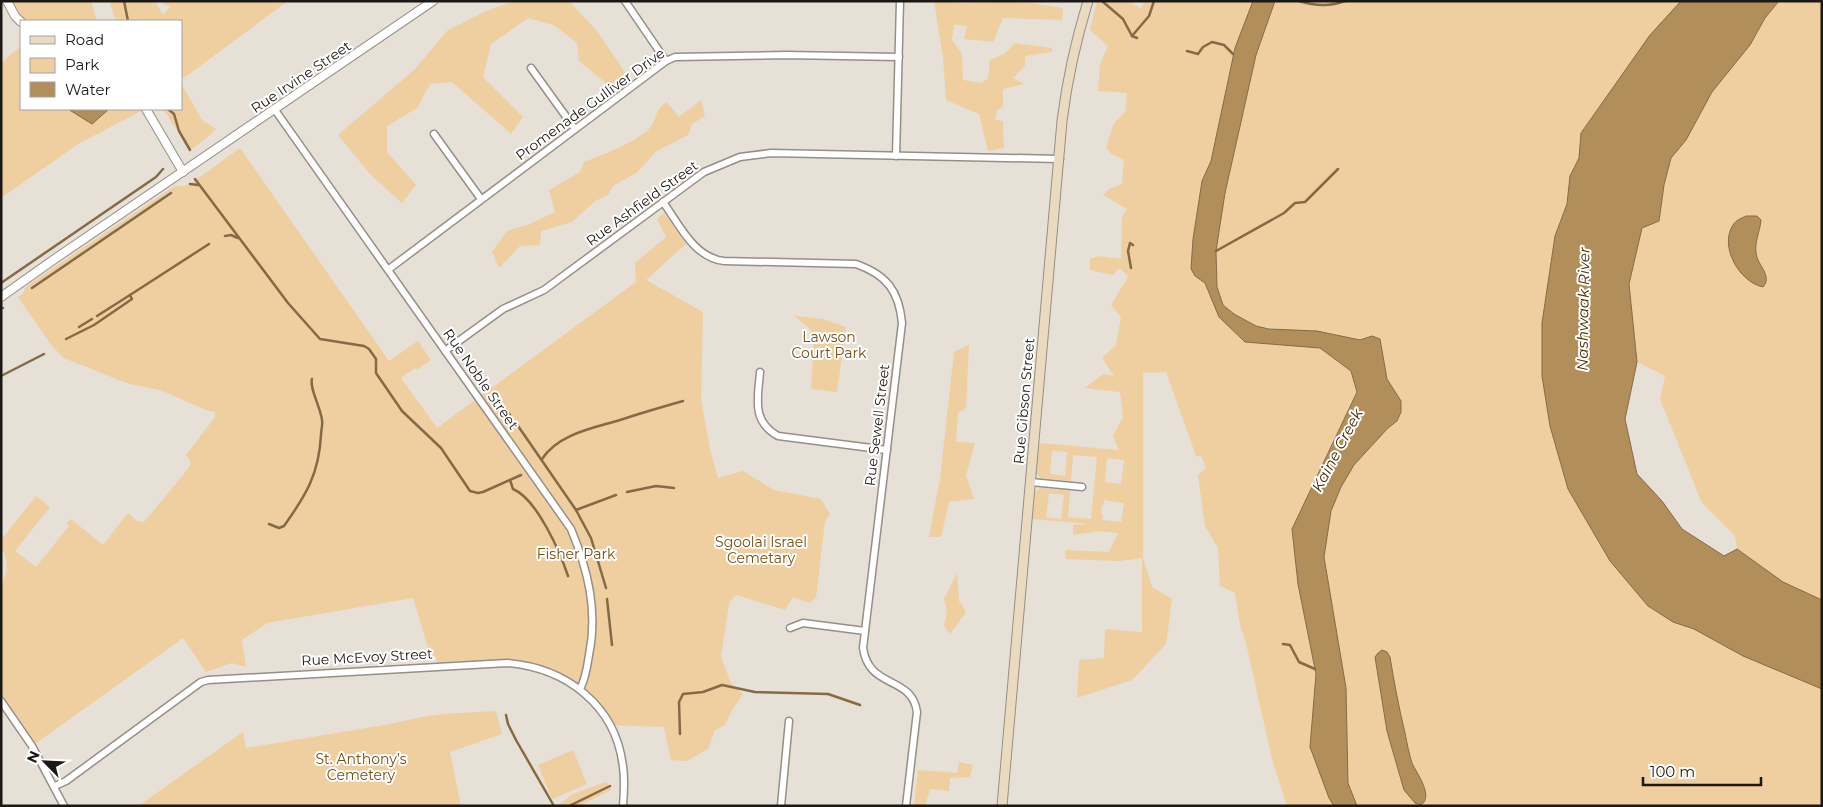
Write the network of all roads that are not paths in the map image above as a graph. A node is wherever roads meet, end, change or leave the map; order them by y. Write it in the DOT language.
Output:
graph roads {
  1 [pos="7,1"];
  2 [pos="433,1"];
  3 [pos="625,1"];
  4 [pos="900,1"];
  5 [pos="1088,1"];
  6 [pos="20,21"];
  7 [pos="899,58"];
  8 [pos="666,61"];
  9 [pos="531,68"];
  10 [pos="147,110"];
  11 [pos="276,110"];
  12 [pos="576,129"];
  13 [pos="434,134"];
  14 [pos="896,156"];
  15 [pos="1060,160"];
  16 [pos="183,172"];
  17 [pos="481,199"];
  18 [pos="663,202"];
  19 [pos="389,269"];
  20 [pos="1,297"];
  21 [pos="445,351"];
  22 [pos="760,372"];
  23 [pos="887,450"];
  24 [pos="1031,482"];
  25 [pos="1082,487"];
  26 [pos="790,628"];
  27 [pos="865,631"];
  28 [pos="580,688"];
  29 [pos="1,701"];
  30 [pos="789,721"];
  31 [pos="55,786"];
  32 [pos="64,806"];
  33 [pos="623,806"];
  34 [pos="781,806"];
  35 [pos="906,806"];
  36 [pos="1002,806"];
  1 -- 6 [label="street"];
  2 -- 11 [label="street, Rue Irvine Street"];
  3 -- 8 [label="street"];
  4 -- 7 [label="street"];
  5 -- 15 [label="main road, Rue Gibson Street"];
  7 -- 8 [label="street, Promenade Gulliver Drive"];
  7 -- 14 [label="street"];
  8 -- 12 [label="street, Promenade Gulliver Drive"];
  9 -- 12 [label="street"];
  10 -- 16 [label="street"];
  11 -- 16 [label="street, Rue Irvine Street"];
  11 -- 19 [label="street, Rue Noble Street"];
  12 -- 17 [label="street, Promenade Gulliver Drive"];
  13 -- 17 [label="street"];
  14 -- 15 [label="street, Rue Ashfield Street"];
  14 -- 18 [label="street, Rue Ashfield Street"];
  15 -- 24 [label="main road, Rue Gibson Street"];
  16 -- 20 [label="street, Rue Irvine Street"];
  17 -- 19 [label="street, Promenade Gulliver Drive"];
  18 -- 21 [label="street, Rue Ashfield Street"];
  18 -- 23 [label="street, Rue Sewell Street"];
  19 -- 21 [label="street, Rue Noble Street"];
  21 -- 28 [label="street, Rue Noble Street"];
  22 -- 23 [label="street"];
  23 -- 27 [label="street, Rue Sewell Street"];
  24 -- 25 [label="street"];
  24 -- 36 [label="main road, Rue Gibson Street"];
  26 -- 27 [label="street"];
  27 -- 35 [label="street, Rue Sewell Street"];
  28 -- 31 [label="street, Rue McEvoy Street"];
  28 -- 33 [label="street, Rue McEvoy Street"];
  29 -- 31 [label="street"];
  30 -- 34 [label="street"];
  31 -- 32 [label="street"];
}
